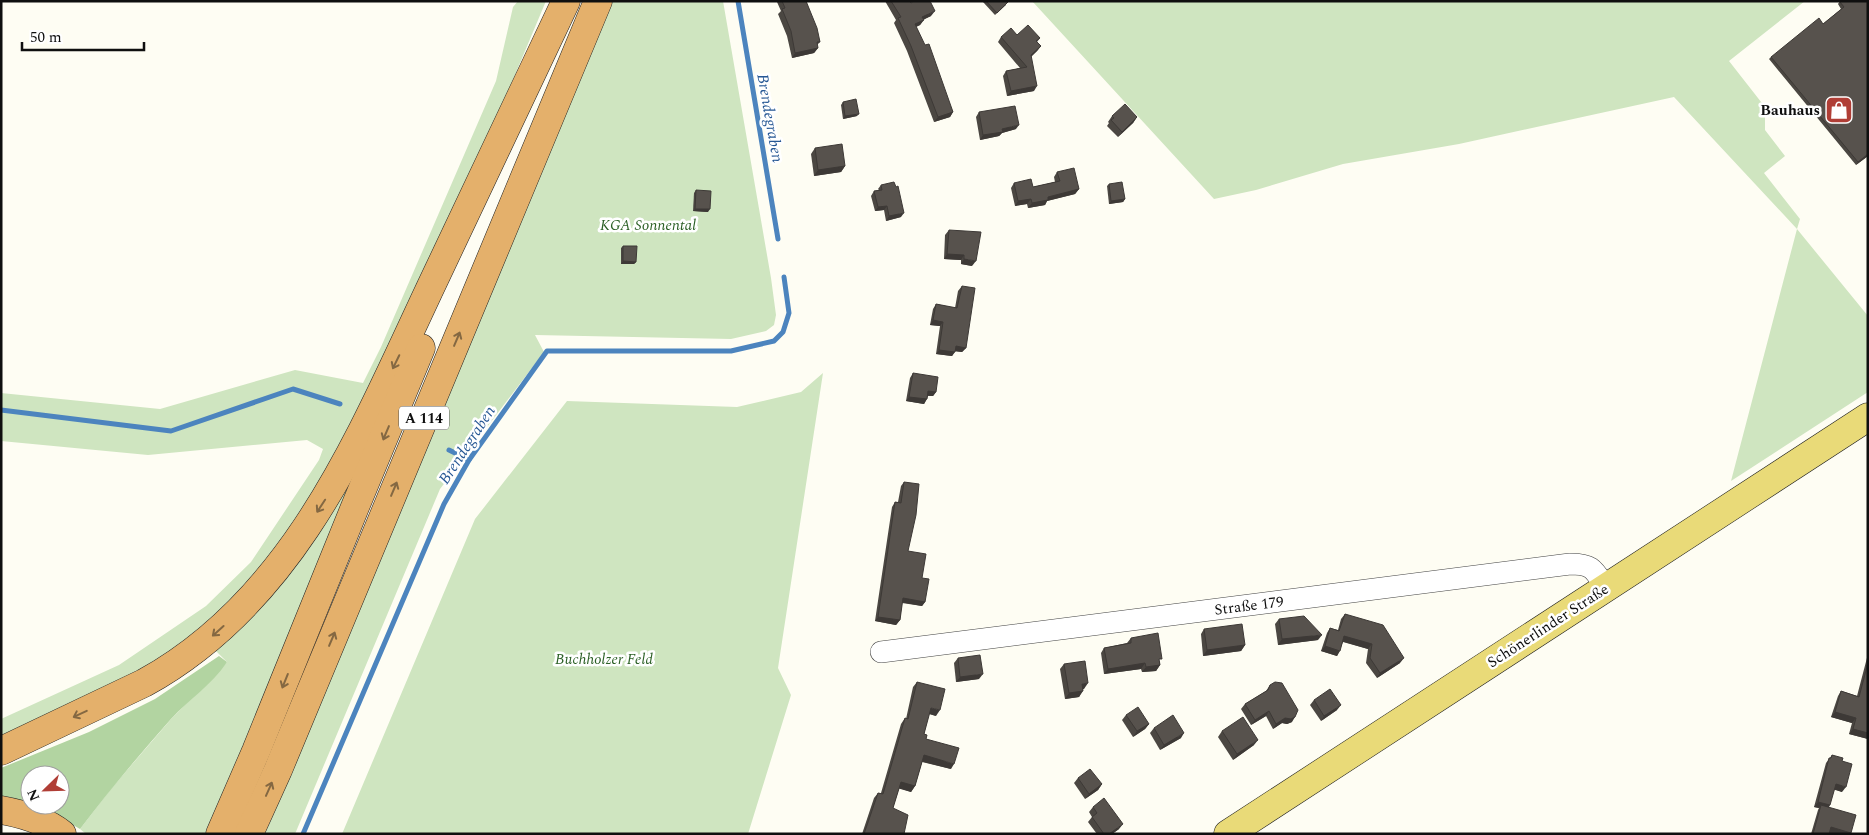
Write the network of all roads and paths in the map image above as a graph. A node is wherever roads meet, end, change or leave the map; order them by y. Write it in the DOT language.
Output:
graph roads {
  1 [pos="567,1"];
  2 [pos="598,1"];
  3 [pos="1868,417"];
  4 [pos="1606,588"];
  5 [pos="881,652"];
  6 [pos="1,751"];
  7 [pos="1,810"];
  8 [pos="62,834"];
  9 [pos="220,834"];
  10 [pos="249,834"];
  11 [pos="1228,834"];
  1 -- 6 [label="highway, one-way"];
  1 -- 9 [label="highway, A 114, one-way"];
  10 -- 2 [label="highway, A 114, one-way"];
  3 -- 4 [label="main road, Schönerlinder Straße"];
  4 -- 5 [label="street, Straße 179"];
  4 -- 11 [label="main road, Schönerlinder Straße"];
  7 -- 8 [label="highway"];
}
